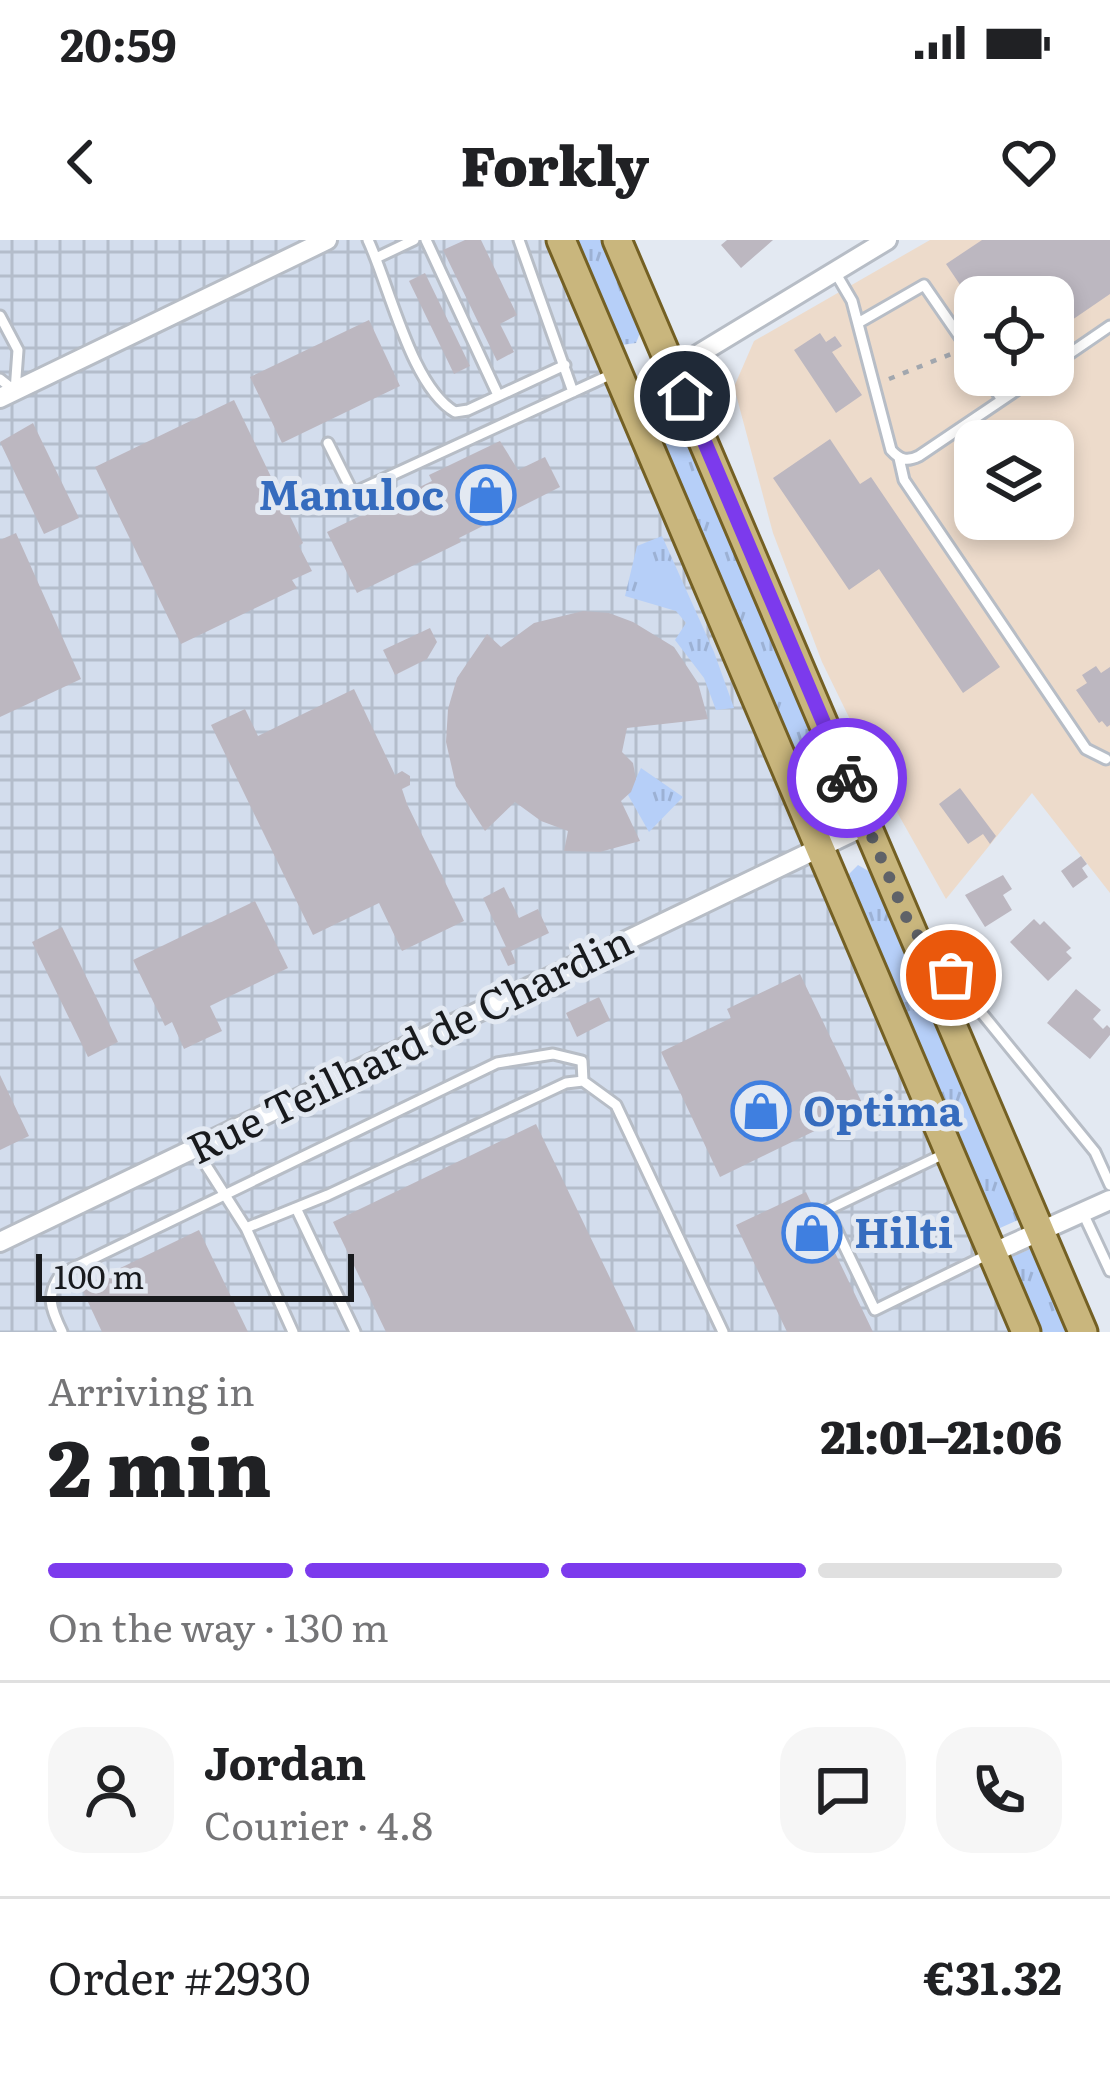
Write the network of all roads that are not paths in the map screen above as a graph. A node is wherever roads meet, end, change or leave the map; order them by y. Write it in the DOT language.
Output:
graph roads {
  1 [pos="327,240"];
  2 [pos="368,240"];
  3 [pos="414,240"];
  4 [pos="426,240"];
  5 [pos="518,240"];
  6 [pos="561,240"];
  7 [pos="616,240"];
  8 [pos="887,240"];
  9 [pos="376,258"];
  10 [pos="835,272"];
  11 [pos="0,316"];
  12 [pos="858,323"];
  13 [pos="1110,326"];
  14 [pos="954,328"];
  15 [pos="1074,351"];
  16 [pos="565,365"];
  17 [pos="674,370"];
  18 [pos="622,384"];
  19 [pos="5,389"];
  20 [pos="573,392"];
  21 [pos="498,395"];
  22 [pos="999,396"];
  23 [pos="1008,396"];
  24 [pos="1002,400"];
  25 [pos="328,443"];
  26 [pos="899,458"];
  27 [pos="1108,760"];
  28 [pos="867,825"];
  29 [pos="819,848"];
  30 [pos="910,926"];
  31 [pos="583,1081"];
  32 [pos="195,1148"];
  33 [pos="949,1152"];
  34 [pos="1110,1185"];
  35 [pos="223,1195"];
  36 [pos="1110,1200"];
  37 [pos="296,1208"];
  38 [pos="1082,1211"];
  39 [pos="246,1228"];
  40 [pos="1039,1230"];
  41 [pos="0,1242"];
  42 [pos="992,1253"];
  43 [pos="1110,1271"];
  44 [pos="62,1332"];
  45 [pos="293,1332"];
  46 [pos="356,1332"];
  47 [pos="723,1332"];
  48 [pos="1026,1332"];
  49 [pos="1083,1332"];
  1 -- 19 [label="street"];
  2 -- 9 [label="lane"];
  3 -- 9 [label="lane"];
  4 -- 21 [label="lane"];
  5 -- 16 [label="lane"];
  6 -- 18 [label="main road"];
  7 -- 17 [label="main road"];
  8 -- 10 [label="street"];
  9 -- 21 [label="lane"];
  10 -- 12 [label="lane"];
  10 -- 17 [label="street"];
  11 -- 19 [label="lane"];
  12 -- 14 [label="lane"];
  12 -- 26 [label="lane"];
  13 -- 15 [label="lane"];
  16 -- 20 [label="lane"];
  16 -- 21 [label="lane"];
  17 -- 18 [label="street"];
  17 -- 28 [label="main road"];
  18 -- 20 [label="lane"];
  18 -- 29 [label="main road"];
  20 -- 25 [label="lane"];
  22 -- 24 [label="lane"];
  23 -- 24 [label="lane"];
  24 -- 26 [label="lane"];
  26 -- 27 [label="lane"];
  28 -- 29 [label="street, Rue Teilhard de Chardin"];
  28 -- 30 [label="main road"];
  29 -- 32 [label="street, Rue Teilhard de Chardin"];
  29 -- 33 [label="main road"];
  30 -- 34 [label="lane"];
  30 -- 40 [label="main road"];
  31 -- 35 [label="lane"];
  31 -- 37 [label="lane"];
  31 -- 47 [label="lane"];
  32 -- 35 [label="lane"];
  32 -- 41 [label="street, Rue Teilhard de Chardin"];
  33 -- 42 [label="main road"];
  33 -- 42 [label="lane"];
  35 -- 39 [label="lane"];
  35 -- 44 [label="lane"];
  36 -- 38 [label="street"];
  37 -- 39 [label="lane"];
  37 -- 46 [label="lane"];
  38 -- 40 [label="street"];
  38 -- 43 [label="lane"];
  39 -- 45 [label="lane"];
  40 -- 42 [label="street"];
  40 -- 49 [label="main road"];
  42 -- 48 [label="main road"];
}
